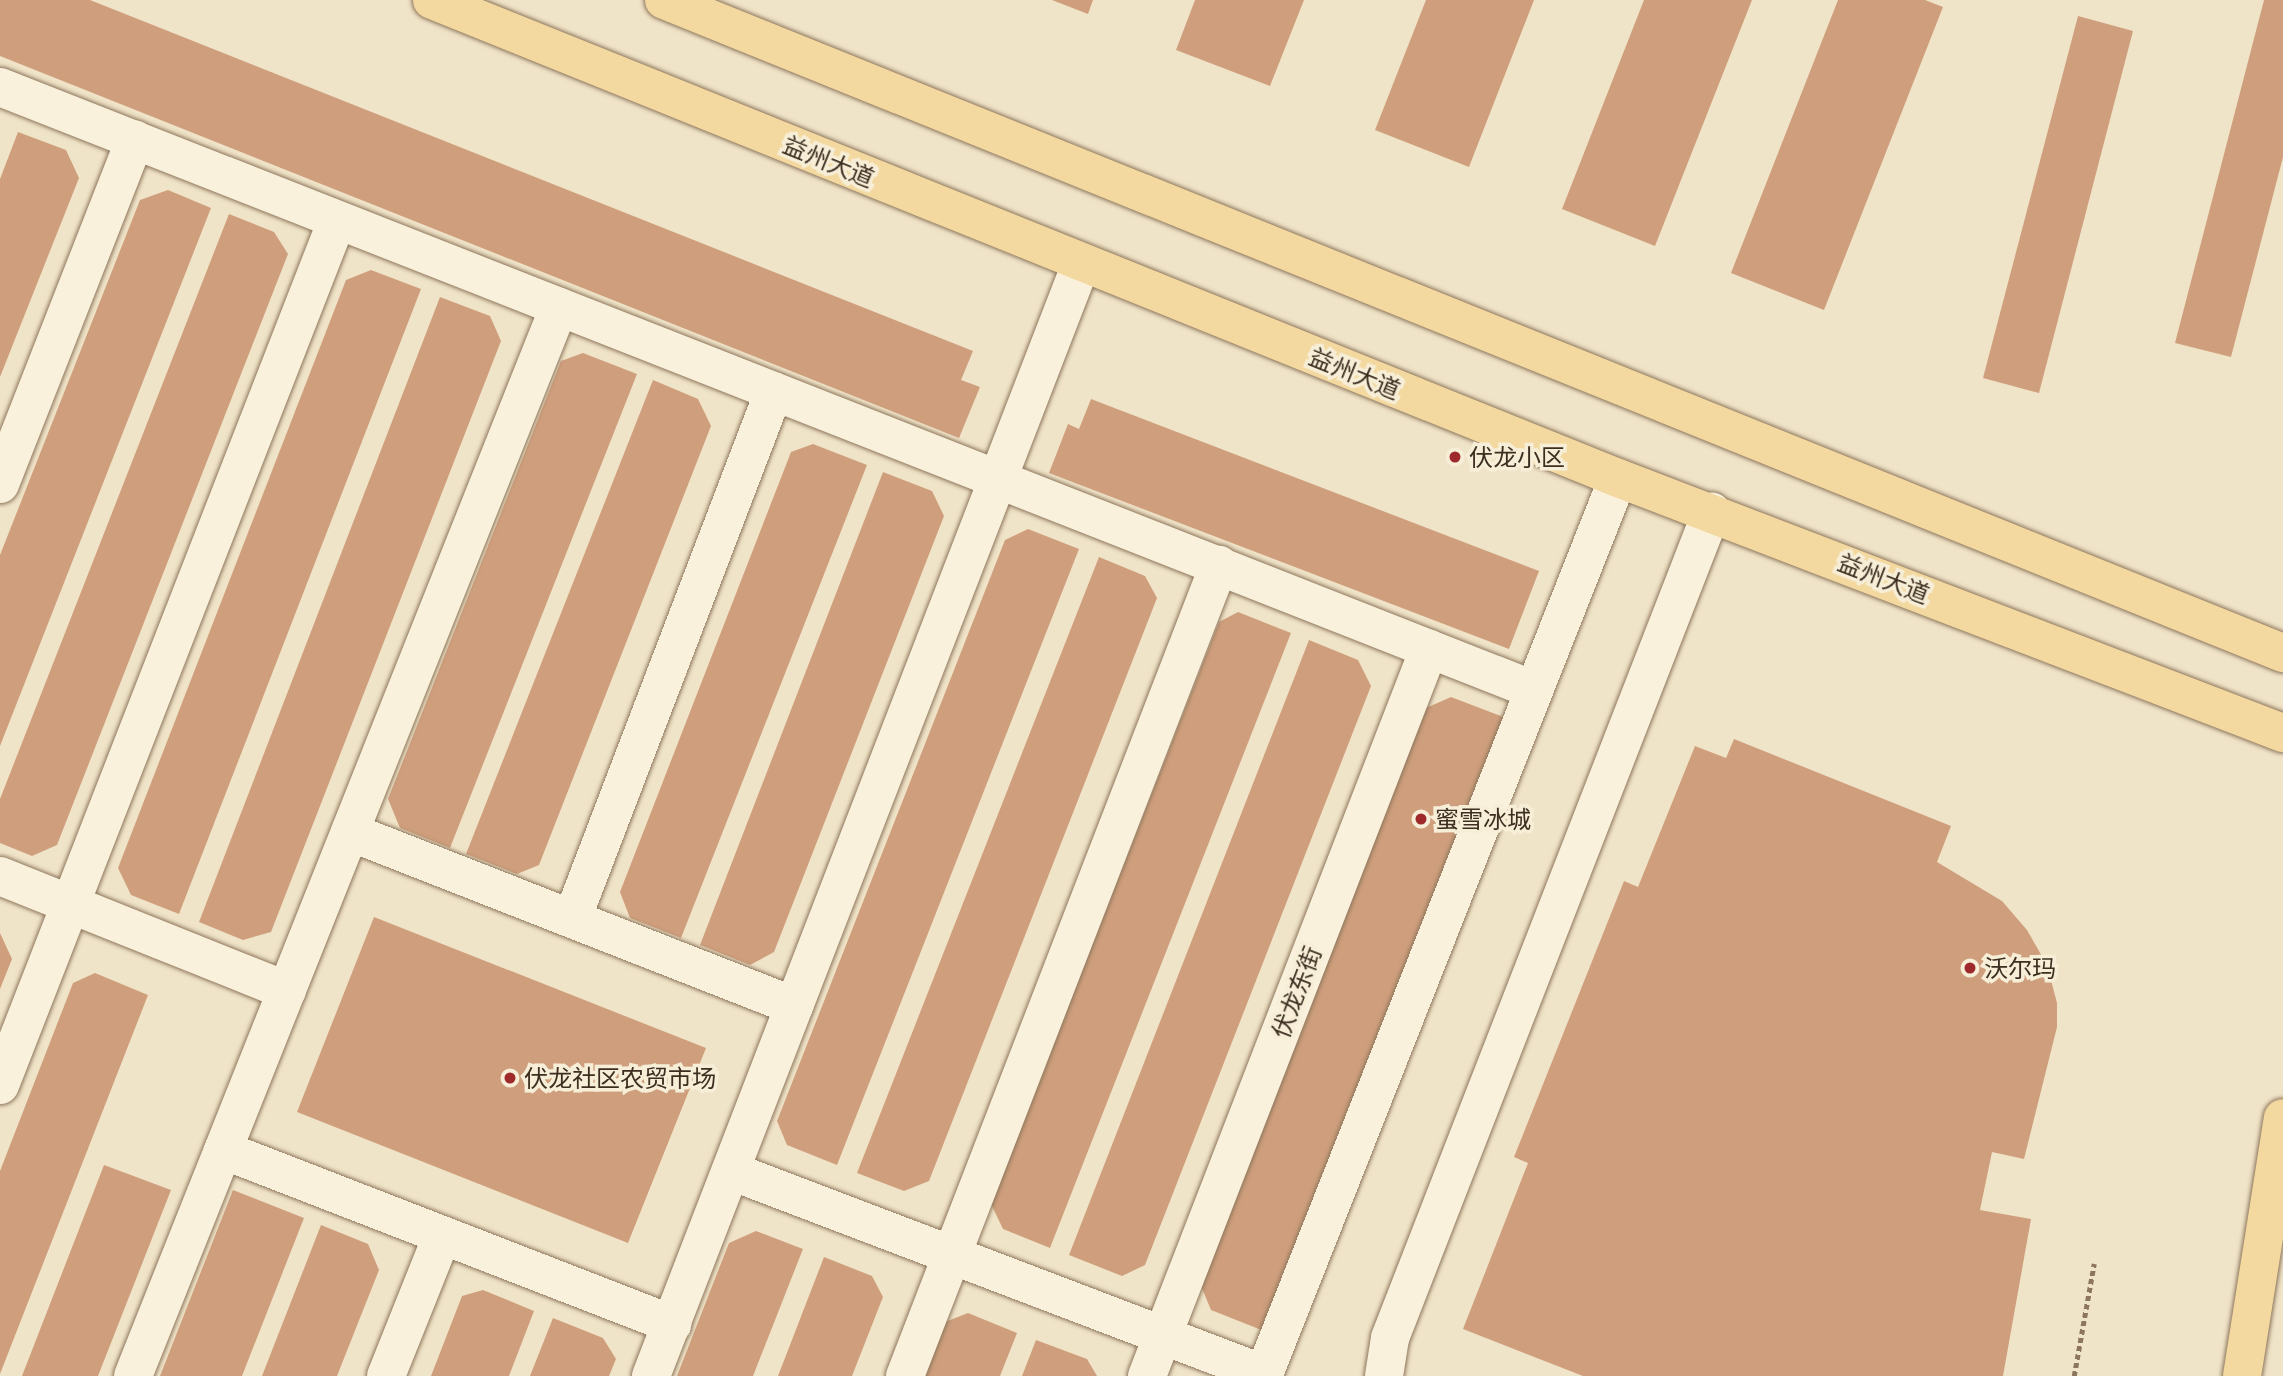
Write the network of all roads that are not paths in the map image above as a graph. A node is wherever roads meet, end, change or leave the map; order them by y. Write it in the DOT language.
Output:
graph roads {
  1 [pos="432,0"];
  2 [pos="664,0"];
  3 [pos="0,88"];
  4 [pos="135,140"];
  5 [pos="337,220"];
  6 [pos="1081,264"];
  7 [pos="559,307"];
  8 [pos="774,391"];
  9 [pos="1618,478"];
  10 [pos="998,479"];
  11 [pos="0,484"];
  12 [pos="1712,511"];
  13 [pos="1219,565"];
  14 [pos="1429,649"];
  15 [pos="2283,653"];
  16 [pos="1535,690"];
  17 [pos="2283,733"];
  18 [pos="350,832"];
  19 [pos="0,876"];
  20 [pos="70,904"];
  21 [pos="572,919"];
  22 [pos="287,990"];
  23 [pos="794,1006"];
  24 [pos="0,1085"];
  25 [pos="2283,1118"];
  26 [pos="223,1150"];
  27 [pos="731,1171"];
  28 [pos="442,1236"];
  29 [pos="952,1255"];
  30 [pos="672,1324"];
  31 [pos="1163,1335"];
  32 [pos="133,1376"];
  33 [pos="386,1376"];
  34 [pos="652,1376"];
  35 [pos="905,1376"];
  36 [pos="1147,1376"];
  37 [pos="1384,1376"];
  38 [pos="2242,1376"];
  1 -- 6 [label="main road, 益州大道"];
  2 -- 15 [label="main road"];
  3 -- 4 [label="lane"];
  4 -- 5 [label="lane"];
  4 -- 11 [label="lane"];
  5 -- 7 [label="lane"];
  5 -- 20 [label="lane"];
  6 -- 9 [label="main road, 益州大道"];
  6 -- 10 [label="lane"];
  7 -- 8 [label="lane"];
  7 -- 18 [label="lane"];
  8 -- 10 [label="lane"];
  8 -- 21 [label="lane"];
  9 -- 12 [label="main road, 益州大道"];
  9 -- 16 [label="lane"];
  10 -- 13 [label="lane"];
  10 -- 23 [label="lane"];
  12 -- 17 [label="main road, 益州大道"];
  12 -- 37 [label="lane"];
  13 -- 14 [label="lane"];
  13 -- 29 [label="lane"];
  14 -- 16 [label="lane"];
  14 -- 31 [label="lane, 伏龙东街"];
  16 -- 31 [label="lane"];
  18 -- 21 [label="lane"];
  18 -- 22 [label="lane"];
  19 -- 20 [label="lane"];
  20 -- 22 [label="lane"];
  20 -- 24 [label="lane"];
  21 -- 23 [label="lane"];
  22 -- 26 [label="lane"];
  23 -- 27 [label="lane"];
  25 -- 38 [label="main road"];
  26 -- 28 [label="lane"];
  26 -- 32 [label="lane"];
  27 -- 29 [label="lane"];
  27 -- 30 [label="lane"];
  28 -- 30 [label="lane"];
  28 -- 33 [label="lane"];
  29 -- 31 [label="lane"];
  29 -- 35 [label="lane"];
  30 -- 34 [label="lane"];
  31 -- 36 [label="lane, 伏龙东街"];
}
